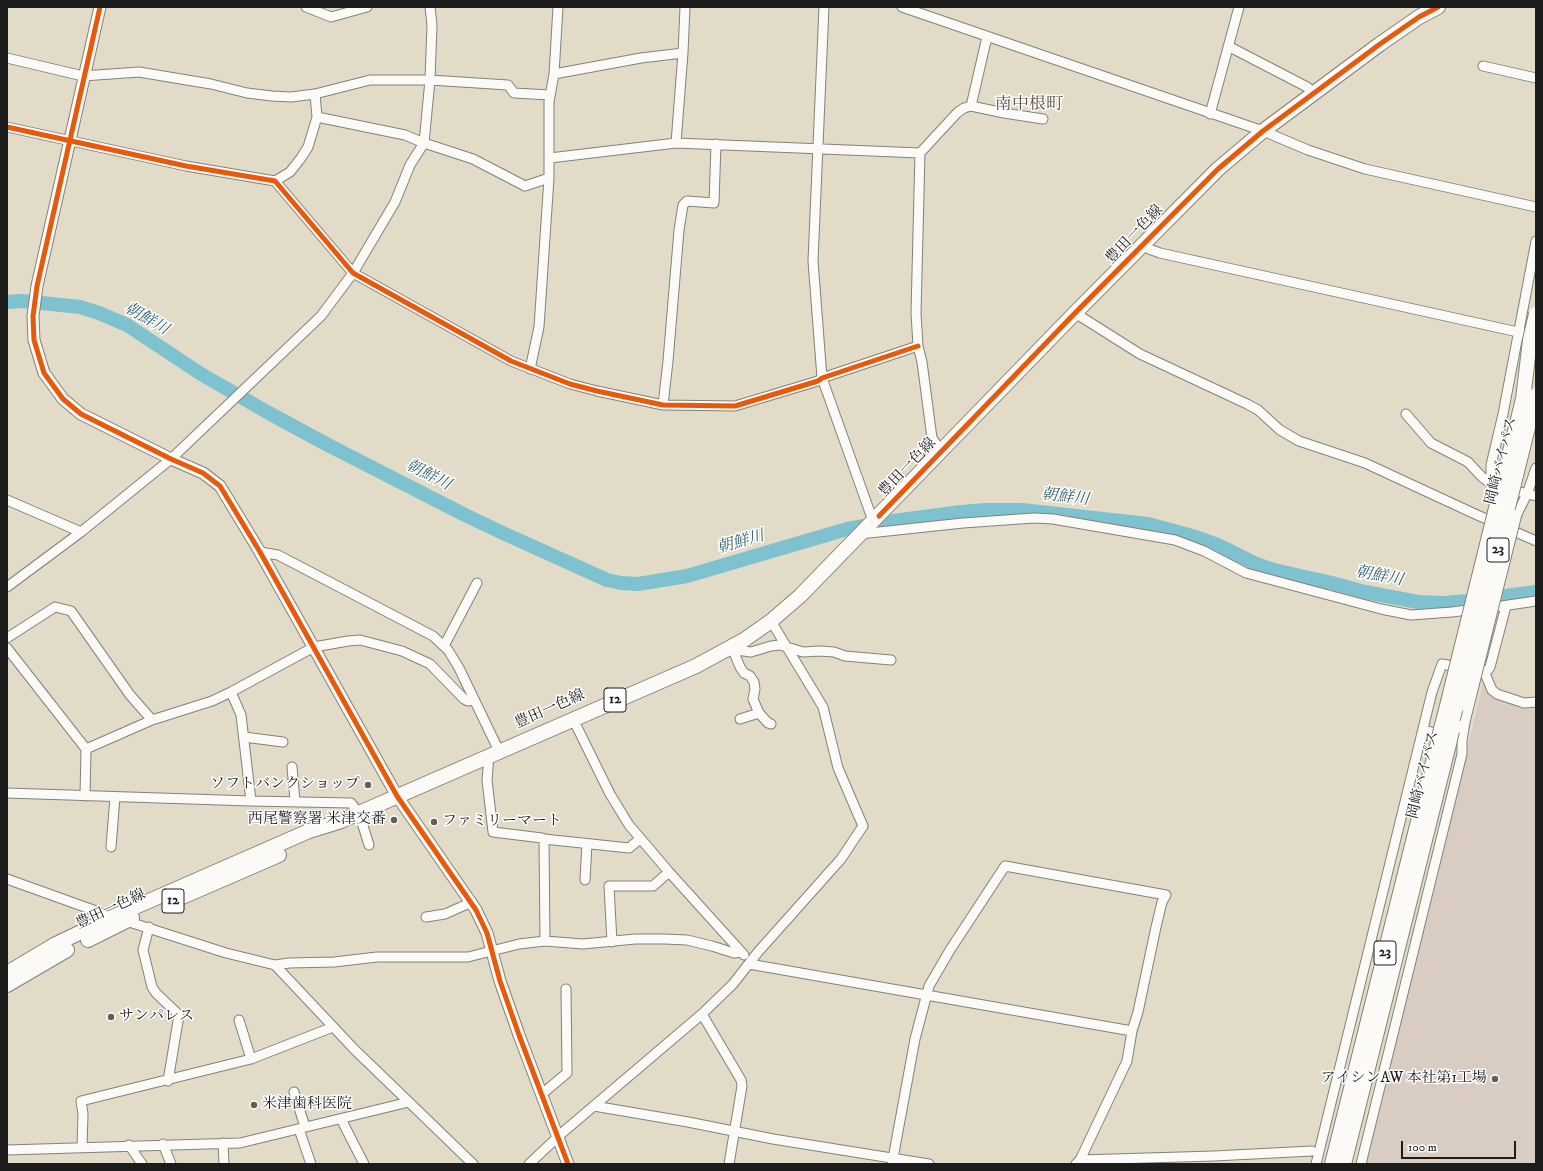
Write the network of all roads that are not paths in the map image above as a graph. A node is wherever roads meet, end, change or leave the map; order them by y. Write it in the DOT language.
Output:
graph roads {
  1 [pos="100,7"];
  2 [pos="306,7"];
  3 [pos="367,7"];
  4 [pos="430,7"];
  5 [pos="558,7"];
  6 [pos="685,7"];
  7 [pos="824,7"];
  8 [pos="902,7"];
  9 [pos="1240,7"];
  10 [pos="1438,7"];
  11 [pos="987,36"];
  12 [pos="1228,46"];
  13 [pos="683,53"];
  14 [pos="7,58"];
  15 [pos="1483,66"];
  16 [pos="554,74"];
  17 [pos="83,76"];
  18 [pos="1536,78"];
  19 [pos="430,80"];
  20 [pos="1314,93"];
  21 [pos="315,94"];
  22 [pos="550,95"];
  23 [pos="971,106"];
  24 [pos="1210,114"];
  25 [pos="317,117"];
  26 [pos="1043,119"];
  27 [pos="7,127"];
  28 [pos="1263,131"];
  29 [pos="69,141"];
  30 [pos="424,143"];
  31 [pos="676,143"];
  32 [pos="716,144"];
  33 [pos="817,148"];
  34 [pos="920,153"];
  35 [pos="550,158"];
  36 [pos="549,178"];
  37 [pos="275,181"];
  38 [pos="1536,207"];
  39 [pos="1536,241"];
  40 [pos="1143,244"];
  41 [pos="353,274"];
  42 [pos="1075,313"];
  43 [pos="1536,314"];
  44 [pos="1518,332"];
  45 [pos="1536,336"];
  46 [pos="918,346"];
  47 [pos="1536,346"];
  48 [pos="530,369"];
  49 [pos="822,378"];
  50 [pos="1529,397"];
  51 [pos="663,405"];
  52 [pos="1536,410"];
  53 [pos="1406,414"];
  54 [pos="941,452"];
  55 [pos="1522,452"];
  56 [pos="171,459"];
  57 [pos="1536,468"];
  58 [pos="1491,484"];
  59 [pos="1532,495"];
  60 [pos="7,500"];
  61 [pos="876,518"];
  62 [pos="81,532"];
  63 [pos="861,533"];
  64 [pos="1536,541"];
  65 [pos="260,552"];
  66 [pos="477,583"];
  67 [pos="7,587"];
  68 [pos="1536,602"];
  69 [pos="1506,606"];
  70 [pos="771,621"];
  71 [pos="7,638"];
  72 [pos="444,646"];
  73 [pos="787,646"];
  74 [pos="314,647"];
  75 [pos="7,648"];
  76 [pos="731,649"];
  77 [pos="891,660"];
  78 [pos="1484,671"];
  79 [pos="232,692"];
  80 [pos="474,700"];
  81 [pos="1536,702"];
  82 [pos="1454,703"];
  83 [pos="759,714"];
  84 [pos="573,718"];
  85 [pos="740,719"];
  86 [pos="152,720"];
  87 [pos="771,724"];
  88 [pos="1424,730"];
  89 [pos="244,737"];
  90 [pos="1448,738"];
  91 [pos="283,742"];
  92 [pos="86,749"];
  93 [pos="494,754"];
  94 [pos="292,767"];
  95 [pos="7,793"];
  96 [pos="85,796"];
  97 [pos="397,796"];
  98 [pos="115,797"];
  99 [pos="295,801"];
  100 [pos="250,802"];
  101 [pos="360,813"];
  102 [pos="341,821"];
  103 [pos="544,839"];
  104 [pos="640,840"];
  105 [pos="587,844"];
  106 [pos="369,846"];
  107 [pos="111,848"];
  108 [pos="668,872"];
  109 [pos="7,879"];
  110 [pos="585,880"];
  111 [pos="1384,890"];
  112 [pos="1395,893"];
  113 [pos="472,902"];
  114 [pos="426,917"];
  115 [pos="110,918"];
  116 [pos="126,921"];
  117 [pos="149,927"];
  118 [pos="545,941"];
  119 [pos="612,942"];
  120 [pos="491,951"];
  121 [pos="741,952"];
  122 [pos="750,963"];
  123 [pos="275,965"];
  124 [pos="7,973"];
  125 [pos="7,985"];
  126 [pos="566,989"];
  127 [pos="927,994"];
  128 [pos="702,1014"];
  129 [pos="239,1020"];
  130 [pos="333,1027"];
  131 [pos="1132,1031"];
  132 [pos="251,1059"];
  133 [pos="168,1081"];
  134 [pos="294,1092"];
  135 [pos="542,1094"];
  136 [pos="409,1102"];
  137 [pos="594,1106"];
  138 [pos="341,1119"];
  139 [pos="302,1128"];
  140 [pos="735,1131"];
  141 [pos="558,1137"];
  142 [pos="223,1143"];
  143 [pos="163,1144"];
  144 [pos="129,1145"];
  145 [pos="82,1147"];
  146 [pos="7,1150"];
  147 [pos="1312,1151"];
  148 [pos="893,1161"];
  149 [pos="1078,1162"];
  150 [pos="142,1164"];
  151 [pos="171,1164"];
  152 [pos="224,1164"];
  153 [pos="311,1164"];
  154 [pos="364,1164"];
  155 [pos="473,1164"];
  156 [pos="529,1164"];
  157 [pos="568,1164"];
  158 [pos="729,1164"];
  159 [pos="929,1164"];
  160 [pos="1316,1164"];
  161 [pos="1332,1164"];
  162 [pos="1344,1164"];
  163 [pos="1361,1164"];
  1 -- 17 [label="street"];
  2 -- 3 [label="street"];
  4 -- 19 [label="street"];
  5 -- 16 [label="street"];
  6 -- 13 [label="street"];
  7 -- 33 [label="street"];
  8 -- 11 [label="street"];
  9 -- 12 [label="street"];
  10 -- 20 [label="main road, 豊田一色線 / 12"];
  11 -- 23 [label="street"];
  11 -- 24 [label="street"];
  12 -- 20 [label="street"];
  12 -- 24 [label="street"];
  13 -- 16 [label="street"];
  13 -- 31 [label="street"];
  14 -- 17 [label="street"];
  15 -- 18 [label="street"];
  16 -- 22 [label="street"];
  17 -- 21 [label="street"];
  17 -- 29 [label="street"];
  19 -- 21 [label="street"];
  19 -- 22 [label="street"];
  19 -- 30 [label="street"];
  20 -- 28 [label="main road, 豊田一色線 / 12"];
  21 -- 25 [label="street"];
  22 -- 35 [label="street"];
  23 -- 26 [label="street"];
  23 -- 34 [label="street"];
  24 -- 28 [label="street"];
  25 -- 30 [label="street"];
  25 -- 37 [label="street"];
  27 -- 29 [label="street"];
  28 -- 38 [label="street"];
  28 -- 40 [label="main road, 豊田一色線 / 12"];
  29 -- 37 [label="street"];
  29 -- 56 [label="street"];
  30 -- 36 [label="street"];
  30 -- 41 [label="street"];
  31 -- 32 [label="street"];
  31 -- 35 [label="street"];
  32 -- 33 [label="street"];
  32 -- 51 [label="street"];
  33 -- 34 [label="street"];
  33 -- 49 [label="street"];
  34 -- 46 [label="street"];
  35 -- 36 [label="street"];
  36 -- 48 [label="street"];
  37 -- 41 [label="street"];
  39 -- 44 [label="street"];
  40 -- 42 [label="main road, 豊田一色線 / 12"];
  40 -- 44 [label="street"];
  41 -- 48 [label="street"];
  41 -- 56 [label="street"];
  42 -- 54 [label="main road, 豊田一色線 / 12"];
  42 -- 64 [label="street"];
  43 -- 50 [label="main road, 23, bridge"];
  44 -- 45 [label="street"];
  44 -- 58 [label="street"];
  46 -- 49 [label="street"];
  46 -- 54 [label="street"];
  47 -- 50 [label="main road, 23, bridge"];
  48 -- 51 [label="street"];
  49 -- 51 [label="street"];
  49 -- 61 [label="street"];
  50 -- 55 [label="main road, 岡崎バイパス / 23, bridge"];
  50 -- 82 [label="main road, 岡崎バイパス / 23, bridge"];
  52 -- 55 [label="main road, 23, bridge"];
  53 -- 58 [label="street"];
  54 -- 61 [label="main road, 豊田一色線 / 12"];
  55 -- 82 [label="main road, 岡崎バイパス / 23, bridge"];
  56 -- 62 [label="street"];
  56 -- 65 [label="street"];
  57 -- 59 [label="street"];
  58 -- 59 [label="street"];
  59 -- 90 [label="street, bridge"];
  60 -- 62 [label="street"];
  61 -- 63 [label="main road, 豊田一色線 / 12"];
  62 -- 67 [label="street"];
  63 -- 69 [label="street"];
  63 -- 70 [label="main road, 豊田一色線 / 12"];
  65 -- 72 [label="street"];
  65 -- 74 [label="street"];
  66 -- 72 [label="street"];
  68 -- 69 [label="street"];
  69 -- 78 [label="street"];
  70 -- 73 [label="street"];
  70 -- 76 [label="main road, 豊田一色線 / 12"];
  71 -- 86 [label="street"];
  72 -- 80 [label="street"];
  73 -- 76 [label="street"];
  73 -- 77 [label="street"];
  73 -- 122 [label="street"];
  74 -- 79 [label="street"];
  74 -- 80 [label="street"];
  74 -- 97 [label="street"];
  75 -- 92 [label="street"];
  76 -- 83 [label="street"];
  76 -- 84 [label="main road, 豊田一色線 / 12"];
  78 -- 81 [label="street"];
  78 -- 88 [label="street"];
  79 -- 86 [label="street"];
  79 -- 89 [label="street"];
  80 -- 93 [label="street"];
  82 -- 90 [label="main road, 岡崎バイパス / 23"];
  83 -- 85 [label="street"];
  83 -- 87 [label="street"];
  84 -- 93 [label="main road, 豊田一色線 / 12"];
  84 -- 104 [label="street"];
  86 -- 92 [label="street"];
  88 -- 90 [label="street"];
  88 -- 111 [label="street"];
  89 -- 91 [label="street"];
  89 -- 100 [label="street"];
  90 -- 161 [label="main road, 岡崎バイパス / 23"];
  90 -- 162 [label="main road, 岡崎バイパス / 23"];
  90 -- 163 [label="street"];
  92 -- 96 [label="street"];
  93 -- 97 [label="main road, 豊田一色線 / 12"];
  93 -- 103 [label="street"];
  94 -- 99 [label="street"];
  95 -- 96 [label="street"];
  96 -- 98 [label="street"];
  97 -- 101 [label="main road, 豊田一色線 / 12"];
  97 -- 113 [label="street"];
  98 -- 100 [label="street"];
  98 -- 107 [label="street"];
  99 -- 100 [label="street"];
  99 -- 101 [label="street"];
  101 -- 102 [label="main road, 豊田一色線 / 12"];
  101 -- 106 [label="street"];
  102 -- 115 [label="main road, 豊田一色線 / 12"];
  102 -- 116 [label="main road, 豊田一色線 / 12"];
  103 -- 105 [label="street"];
  103 -- 118 [label="street"];
  104 -- 105 [label="street"];
  104 -- 108 [label="street"];
  105 -- 110 [label="street"];
  108 -- 119 [label="street"];
  108 -- 121 [label="street"];
  109 -- 115 [label="street"];
  111 -- 112 [label="street"];
  111 -- 160 [label="street"];
  113 -- 114 [label="street"];
  113 -- 120 [label="street"];
  115 -- 124 [label="main road, 豊田一色線 / 12"];
  116 -- 117 [label="street"];
  116 -- 125 [label="main road, 豊田一色線 / 12"];
  117 -- 123 [label="street"];
  117 -- 133 [label="street"];
  118 -- 119 [label="street"];
  118 -- 120 [label="street"];
  119 -- 121 [label="street"];
  120 -- 123 [label="street"];
  120 -- 135 [label="street"];
  121 -- 122 [label="street"];
  122 -- 127 [label="street"];
  122 -- 128 [label="street"];
  123 -- 130 [label="street"];
  126 -- 135 [label="street"];
  127 -- 131 [label="street"];
  127 -- 131 [label="street"];
  127 -- 148 [label="street"];
  128 -- 137 [label="street"];
  128 -- 140 [label="street"];
  129 -- 132 [label="street"];
  130 -- 132 [label="street"];
  130 -- 136 [label="street"];
  131 -- 149 [label="street"];
  132 -- 133 [label="street"];
  133 -- 145 [label="street"];
  134 -- 139 [label="street"];
  135 -- 141 [label="street"];
  136 -- 138 [label="street"];
  136 -- 155 [label="street"];
  137 -- 140 [label="street"];
  137 -- 141 [label="street"];
  138 -- 139 [label="street"];
  138 -- 154 [label="street"];
  139 -- 142 [label="street"];
  139 -- 153 [label="street"];
  140 -- 148 [label="street"];
  140 -- 158 [label="street"];
  141 -- 156 [label="street"];
  141 -- 157 [label="street"];
  142 -- 143 [label="street"];
  142 -- 152 [label="street"];
  143 -- 144 [label="street"];
  143 -- 151 [label="street"];
  144 -- 145 [label="street"];
  144 -- 150 [label="street"];
  145 -- 146 [label="street"];
  147 -- 149 [label="street"];
  148 -- 159 [label="street"];
}
